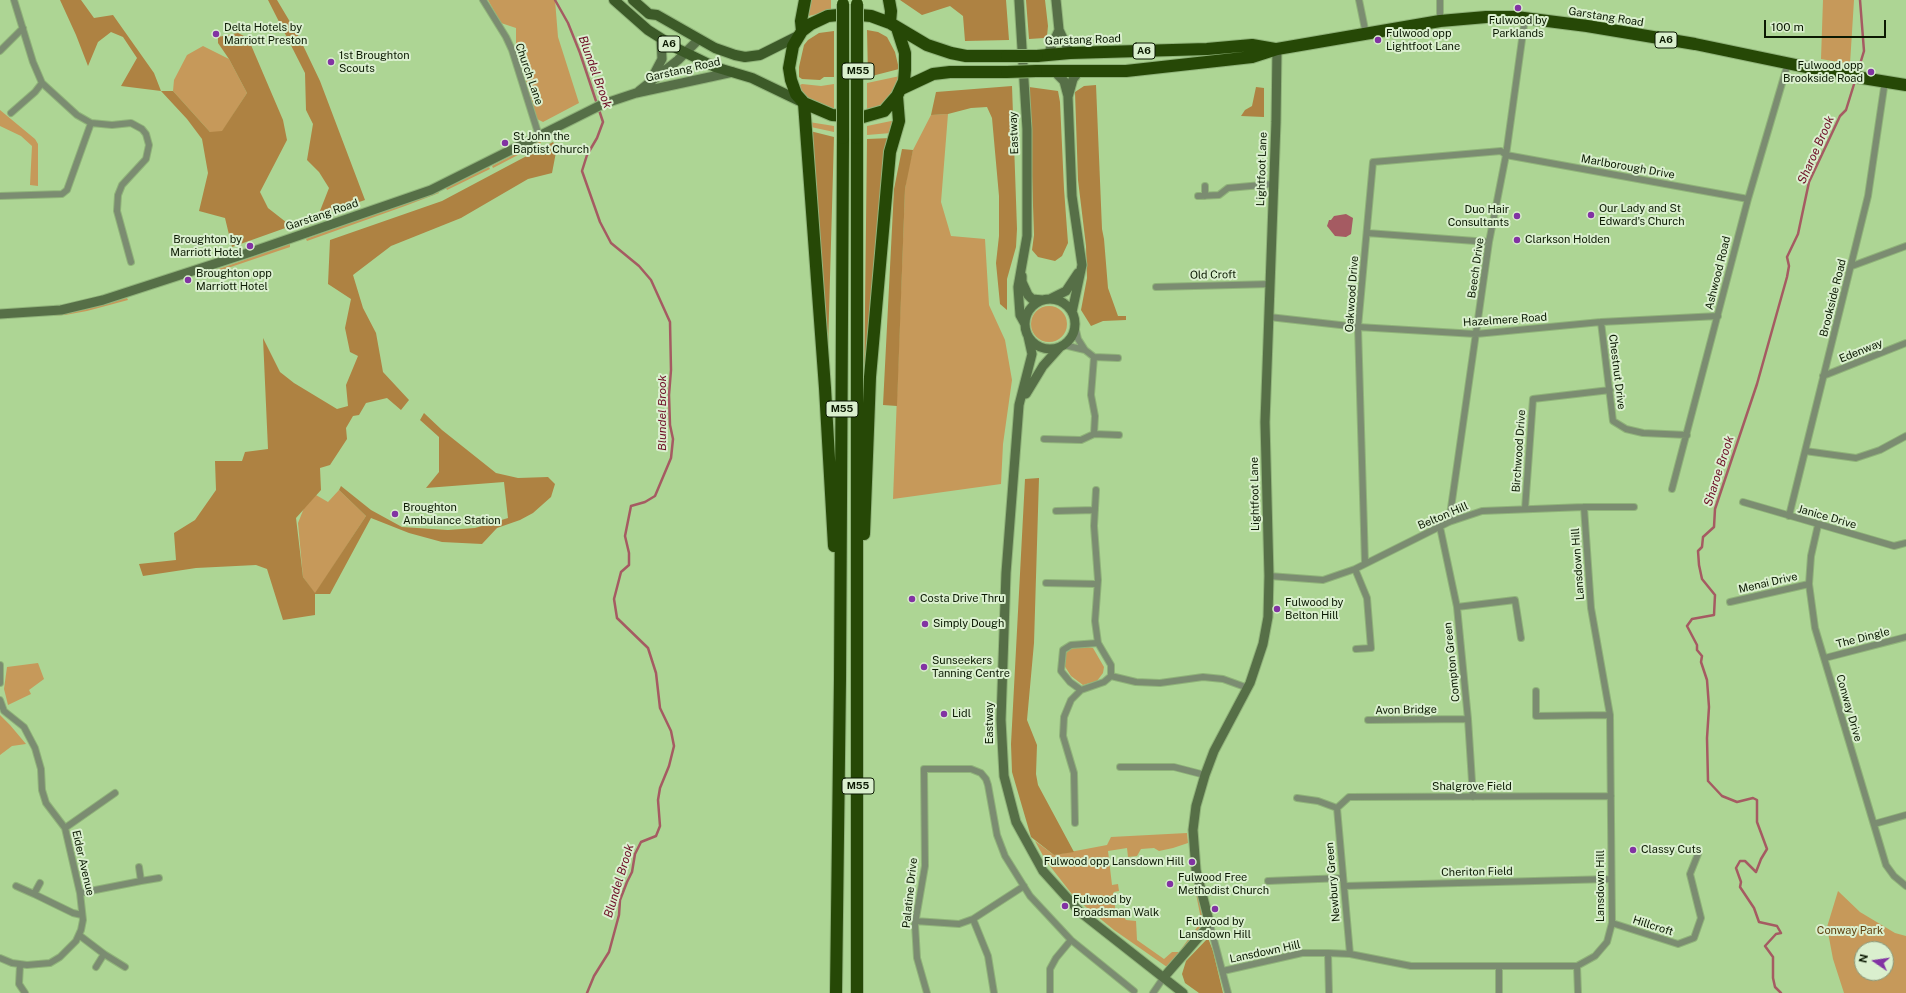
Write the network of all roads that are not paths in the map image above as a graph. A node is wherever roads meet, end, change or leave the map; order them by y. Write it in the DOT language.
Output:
graph roads {
  1 [pos="14,0"];
  2 [pos="483,0"];
  3 [pos="614,0"];
  4 [pos="633,0"];
  5 [pos="805,0"];
  6 [pos="889,0"];
  7 [pos="1019,0"];
  8 [pos="1056,0"];
  9 [pos="1359,0"];
  10 [pos="1440,0"];
  11 [pos="843,2"];
  12 [pos="857,2"];
  13 [pos="1525,18"];
  14 [pos="1440,21"];
  15 [pos="893,26"];
  16 [pos="22,28"];
  17 [pos="1059,30"];
  18 [pos="800,34"];
  19 [pos="1366,34"];
  20 [pos="699,39"];
  21 [pos="661,40"];
  22 [pos="1277,49"];
  23 [pos="0,51"];
  24 [pos="685,53"];
  25 [pos="1070,53"];
  26 [pos="1042,54"];
  27 [pos="1788,63"];
  28 [pos="1080,70"];
  29 [pos="1054,71"];
  30 [pos="733,72"];
  31 [pos="1885,81"];
  32 [pos="42,83"];
  33 [pos="1906,85"];
  34 [pos="644,88"];
  35 [pos="899,93"];
  36 [pos="636,94"];
  37 [pos="1068,97"];
  38 [pos="803,103"];
  39 [pos="11,113"];
  40 [pos="91,123"];
  41 [pos="539,136"];
  42 [pos="1506,155"];
  43 [pos="1273,184"];
  44 [pos="1205,186"];
  45 [pos="0,196"];
  46 [pos="1198,196"];
  47 [pos="1205,196"];
  48 [pos="1748,199"];
  49 [pos="1367,233"];
  50 [pos="1489,242"];
  51 [pos="1906,246"];
  52 [pos="131,262"];
  53 [pos="1021,265"];
  54 [pos="1082,265"];
  55 [pos="1852,266"];
  56 [pos="1271,284"];
  57 [pos="1156,286"];
  58 [pos="1046,300"];
  59 [pos="1072,312"];
  60 [pos="0,314"];
  61 [pos="1718,316"];
  62 [pos="1269,317"];
  63 [pos="1601,322"];
  64 [pos="1025,324"];
  65 [pos="1075,326"];
  66 [pos="1358,328"];
  67 [pos="1476,334"];
  68 [pos="1028,336"];
  69 [pos="1906,343"];
  70 [pos="1062,346"];
  71 [pos="1085,350"];
  72 [pos="1094,357"];
  73 [pos="1118,358"];
  74 [pos="1823,376"];
  75 [pos="1610,390"];
  76 [pos="1019,405"];
  77 [pos="1094,434"];
  78 [pos="1119,435"];
  79 [pos="1687,435"];
  80 [pos="1906,436"];
  81 [pos="1044,439"];
  82 [pos="1805,451"];
  83 [pos="1672,489"];
  84 [pos="1096,490"];
  85 [pos="1743,502"];
  86 [pos="1584,507"];
  87 [pos="1634,507"];
  88 [pos="1525,509"];
  89 [pos="1095,510"];
  90 [pos="1056,511"];
  91 [pos="1789,516"];
  92 [pos="1450,522"];
  93 [pos="1818,525"];
  94 [pos="1440,527"];
  95 [pos="1906,543"];
  96 [pos="1365,563"];
  97 [pos="1355,568"];
  98 [pos="1269,576"];
  99 [pos="1046,583"];
  100 [pos="1097,584"];
  101 [pos="1809,584"];
  102 [pos="1730,602"];
  103 [pos="1457,607"];
  104 [pos="1906,637"];
  105 [pos="1521,638"];
  106 [pos="1098,643"];
  107 [pos="1356,649"];
  108 [pos="1825,658"];
  109 [pos="0,665"];
  110 [pos="858,667"];
  111 [pos="0,675"];
  112 [pos="1111,676"];
  113 [pos="840,679"];
  114 [pos="0,683"];
  115 [pos="1248,688"];
  116 [pos="1081,690"];
  117 [pos="1536,691"];
  118 [pos="0,700"];
  119 [pos="1610,715"];
  120 [pos="1468,719"];
  121 [pos="1368,720"];
  122 [pos="1120,767"];
  123 [pos="1204,775"];
  124 [pos="115,793"];
  125 [pos="1611,796"];
  126 [pos="1473,797"];
  127 [pos="1297,798"];
  128 [pos="1337,808"];
  129 [pos="1906,816"];
  130 [pos="1075,823"];
  131 [pos="1874,824"];
  132 [pos="65,828"];
  133 [pos="1698,854"];
  134 [pos="139,867"];
  135 [pos="159,878"];
  136 [pos="1343,878"];
  137 [pos="1611,879"];
  138 [pos="1268,880"];
  139 [pos="141,881"];
  140 [pos="40,883"];
  141 [pos="16,886"];
  142 [pos="1024,886"];
  143 [pos="1344,886"];
  144 [pos="1906,886"];
  145 [pos="80,893"];
  146 [pos="34,894"];
  147 [pos="82,914"];
  148 [pos="973,919"];
  149 [pos="915,921"];
  150 [pos="1209,921"];
  151 [pos="1612,923"];
  152 [pos="79,935"];
  153 [pos="1071,940"];
  154 [pos="1328,953"];
  155 [pos="104,954"];
  156 [pos="1350,954"];
  157 [pos="0,958"];
  158 [pos="20,965"];
  159 [pos="96,966"];
  160 [pos="1499,966"];
  161 [pos="1577,966"];
  162 [pos="125,967"];
  163 [pos="1224,971"];
  164 [pos="1164,977"];
  165 [pos="1134,991"];
  166 [pos="25,993"];
  167 [pos="836,993"];
  168 [pos="857,993"];
  169 [pos="927,993"];
  170 [pos="994,993"];
  171 [pos="1050,993"];
  172 [pos="1153,993"];
  173 [pos="1183,993"];
  174 [pos="1228,993"];
  175 [pos="1328,993"];
  176 [pos="1499,993"];
  177 [pos="1578,993"];
  1 -- 16 [label="street"];
  2 -- 41 [label="street, Church Lane"];
  3 -- 21 [label="main road, A6"];
  4 -- 20 [label="main road, A6"];
  5 -- 18 [label="highway"];
  6 -- 15 [label="highway"];
  7 -- 53 [label="street, Eastway"];
  8 -- 17 [label="street"];
  9 -- 19 [label="street"];
  10 -- 14 [label="street"];
  11 -- 113 [label="highway, M55, bridge"];
  12 -- 110 [label="highway, M55, bridge"];
  13 -- 14 [label="highway, Garstang Road / A6"];
  13 -- 27 [label="highway, Garstang Road / A6"];
  13 -- 42 [label="street, Beech Drive"];
  14 -- 19 [label="highway, Garstang Road / A6"];
  15 -- 18 [label="highway, A6"];
  15 -- 26 [label="highway, Garstang Road / A6, bridge"];
  15 -- 35 [label="highway"];
  16 -- 23 [label="street"];
  16 -- 32 [label="street"];
  17 -- 25 [label="street"];
  17 -- 26 [label="street"];
  18 -- 20 [label="main road, Garstang Road / A6"];
  18 -- 38 [label="highway"];
  19 -- 22 [label="highway, Garstang Road / A6"];
  20 -- 24 [label="street, Garstang Road"];
  21 -- 24 [label="main road, A6"];
  21 -- 34 [label="street"];
  22 -- 25 [label="highway, Garstang Road / A6"];
  22 -- 28 [label="highway, Garstang Road / A6"];
  22 -- 43 [label="street, Lightfoot Lane"];
  24 -- 30 [label="main road, A6"];
  24 -- 34 [label="street, Garstang Road"];
  25 -- 26 [label="highway, Garstang Road / A6"];
  27 -- 31 [label="highway, Garstang Road / A6"];
  27 -- 48 [label="street, Ashwood Road"];
  28 -- 29 [label="highway, Garstang Road / A6"];
  28 -- 37 [label="street"];
  29 -- 35 [label="highway, Garstang Road / A6, bridge"];
  29 -- 37 [label="street"];
  30 -- 36 [label="street, Garstang Road"];
  30 -- 38 [label="main road, Garstang Road / A6"];
  31 -- 33 [label="highway, Garstang Road / A6"];
  31 -- 55 [label="street, Brookside Road"];
  32 -- 39 [label="street"];
  32 -- 40 [label="street"];
  34 -- 36 [label="street, Garstang Road"];
  35 -- 38 [label="highway, A6"];
  35 -- 110 [label="highway, M55"];
  36 -- 41 [label="street, Garstang Road"];
  37 -- 54 [label="street"];
  38 -- 113 [label="highway, M55"];
  40 -- 45 [label="street"];
  40 -- 52 [label="street"];
  41 -- 60 [label="street, Garstang Road"];
  42 -- 48 [label="street, Marlborough Drive"];
  42 -- 49 [label="street, Oakwood Drive"];
  42 -- 50 [label="street, Beech Drive"];
  43 -- 47 [label="street"];
  43 -- 56 [label="street, Lightfoot Lane"];
  44 -- 47 [label="street"];
  46 -- 47 [label="street"];
  48 -- 61 [label="street, Ashwood Road"];
  49 -- 50 [label="street"];
  49 -- 66 [label="street, Oakwood Drive"];
  50 -- 67 [label="street, Beech Drive"];
  51 -- 55 [label="street"];
  53 -- 58 [label="street, Eastway"];
  53 -- 64 [label="street, Eastway"];
  54 -- 58 [label="street"];
  54 -- 59 [label="street"];
  55 -- 74 [label="street, Brookside Road"];
  56 -- 57 [label="street, Old Croft"];
  56 -- 62 [label="street, Lightfoot Lane"];
  58 -- 59 [label="street"];
  58 -- 64 [label="street"];
  59 -- 65 [label="street"];
  61 -- 63 [label="street, Hazelmere Road"];
  61 -- 79 [label="street, Ashwood Road"];
  62 -- 66 [label="street, Hazelmere Road"];
  62 -- 98 [label="street, Lightfoot Lane"];
  63 -- 67 [label="street, Hazelmere Road"];
  63 -- 75 [label="street, Chestnut Drive"];
  64 -- 68 [label="street"];
  65 -- 70 [label="street"];
  65 -- 71 [label="street"];
  66 -- 67 [label="street, Hazelmere Road"];
  66 -- 96 [label="street, Oakwood Drive"];
  67 -- 92 [label="street, Beech Drive"];
  68 -- 70 [label="street"];
  68 -- 76 [label="street, Eastway"];
  69 -- 74 [label="street, Edenway"];
  70 -- 71 [label="street"];
  70 -- 76 [label="street, Eastway"];
  71 -- 72 [label="street"];
  72 -- 73 [label="street"];
  72 -- 77 [label="street"];
  74 -- 82 [label="street, Brookside Road"];
  75 -- 79 [label="street, Chestnut Drive"];
  75 -- 88 [label="street, Birchwood Drive"];
  76 -- 164 [label="street, Eastway"];
  77 -- 78 [label="street"];
  77 -- 81 [label="street"];
  79 -- 83 [label="street, Ashwood Road"];
  80 -- 82 [label="street"];
  82 -- 91 [label="street, Brookside Road"];
  84 -- 89 [label="street"];
  85 -- 91 [label="street, Janice Drive"];
  86 -- 87 [label="street, Belton Hill"];
  86 -- 88 [label="street, Belton Hill"];
  86 -- 119 [label="street, Lansdown Hill"];
  88 -- 92 [label="street, Belton Hill"];
  89 -- 90 [label="street"];
  89 -- 100 [label="street"];
  91 -- 93 [label="street, Janice Drive"];
  92 -- 94 [label="street, Belton Hill"];
  93 -- 95 [label="street, Janice Drive"];
  93 -- 101 [label="street, Conway Drive"];
  94 -- 96 [label="street, Belton Hill"];
  94 -- 103 [label="street, Compton Green"];
  96 -- 97 [label="street, Belton Hill"];
  97 -- 98 [label="street, Belton Hill"];
  97 -- 107 [label="street"];
  98 -- 115 [label="street, Lightfoot Lane"];
  99 -- 100 [label="street"];
  100 -- 106 [label="street"];
  101 -- 102 [label="street, Menai Drive"];
  101 -- 108 [label="street, Conway Drive"];
  103 -- 105 [label="street"];
  103 -- 120 [label="street, Compton Green"];
  104 -- 108 [label="street, The Dingle"];
  106 -- 112 [label="street"];
  106 -- 116 [label="street"];
  108 -- 131 [label="street, Conway Drive"];
  109 -- 111 [label="street"];
  110 -- 168 [label="highway, M55"];
  111 -- 114 [label="street"];
  112 -- 115 [label="street"];
  112 -- 116 [label="street"];
  113 -- 167 [label="highway, M55"];
  115 -- 123 [label="street, Lightfoot Lane"];
  116 -- 130 [label="street"];
  117 -- 119 [label="street"];
  118 -- 132 [label="street, Eider Avenue"];
  119 -- 125 [label="street, Lansdown Hill"];
  120 -- 121 [label="street, Avon Bridge"];
  120 -- 126 [label="street, Compton Green"];
  122 -- 123 [label="street"];
  123 -- 150 [label="street, Lightfoot Lane"];
  124 -- 132 [label="street"];
  125 -- 126 [label="street, Shalgrove Field"];
  125 -- 137 [label="street, Lansdown Hill"];
  126 -- 128 [label="street, Shalgrove Field"];
  127 -- 128 [label="street"];
  128 -- 136 [label="street, Newbury Green"];
  129 -- 131 [label="street"];
  131 -- 144 [label="street, Conway Drive"];
  132 -- 145 [label="street, Eider Avenue"];
  133 -- 151 [label="street, Hillcroft"];
  134 -- 139 [label="street"];
  135 -- 139 [label="street"];
  136 -- 138 [label="street"];
  136 -- 143 [label="street, Newbury Green"];
  137 -- 143 [label="street, Cheriton Field"];
  137 -- 151 [label="street, Lansdown Hill"];
  139 -- 145 [label="street"];
  140 -- 146 [label="street"];
  141 -- 146 [label="street"];
  142 -- 148 [label="street"];
  142 -- 149 [label="street, Palatine Drive"];
  142 -- 153 [label="street"];
  143 -- 156 [label="street, Newbury Green"];
  145 -- 147 [label="street, Eider Avenue"];
  146 -- 147 [label="street"];
  147 -- 152 [label="street, Eider Avenue"];
  148 -- 149 [label="street"];
  148 -- 170 [label="street"];
  149 -- 169 [label="street, Palatine Drive"];
  150 -- 163 [label="street, Lightfoot Lane"];
  150 -- 164 [label="street"];
  151 -- 161 [label="street, Lansdown Hill"];
  152 -- 155 [label="street"];
  152 -- 158 [label="street, Eider Avenue"];
  153 -- 165 [label="street"];
  153 -- 171 [label="street"];
  154 -- 156 [label="street, Lansdown Hill"];
  154 -- 163 [label="street, Lansdown Hill"];
  154 -- 175 [label="street"];
  155 -- 159 [label="street"];
  155 -- 162 [label="street"];
  156 -- 160 [label="street, Lansdown Hill"];
  157 -- 158 [label="street, Eider Avenue"];
  158 -- 166 [label="street"];
  160 -- 161 [label="street, Lansdown Hill"];
  160 -- 176 [label="street"];
  161 -- 177 [label="street"];
  163 -- 174 [label="street, Lightfoot Lane"];
  164 -- 172 [label="street"];
  164 -- 173 [label="street"];
}
